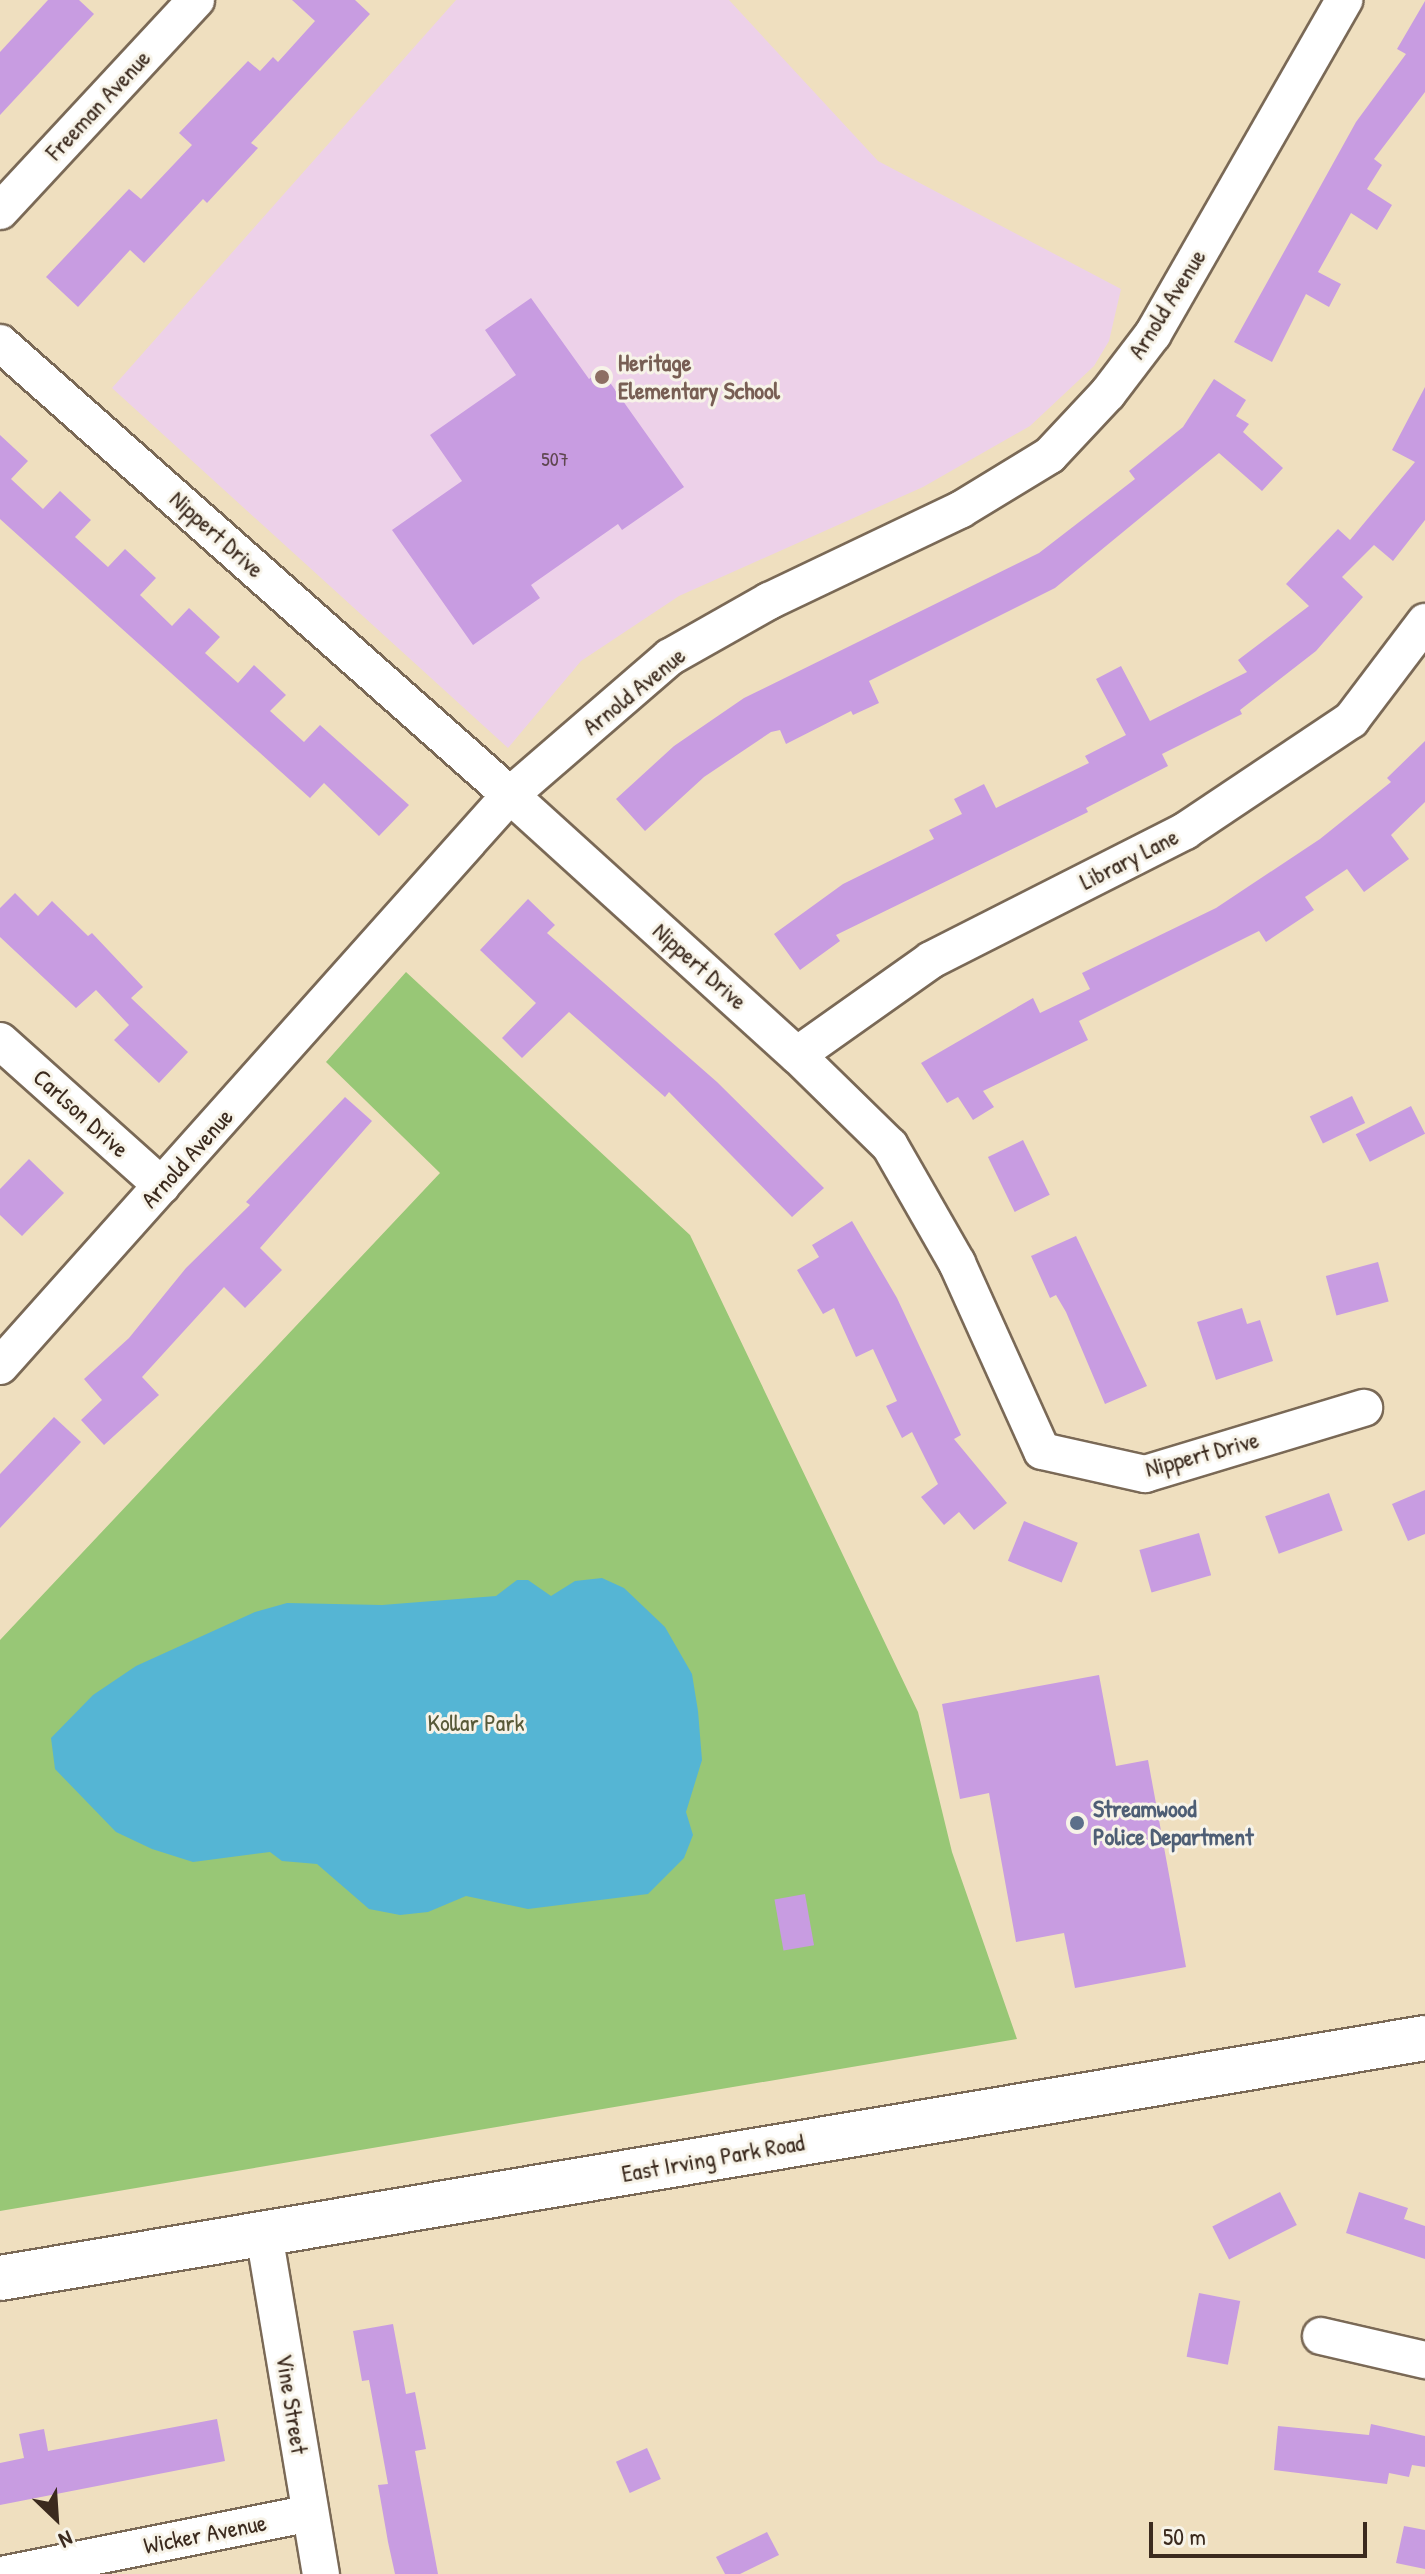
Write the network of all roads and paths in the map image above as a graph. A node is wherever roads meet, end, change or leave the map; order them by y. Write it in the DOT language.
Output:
graph roads {
  1 [pos="196,0"];
  2 [pos="1344,0"];
  3 [pos="0,211"];
  4 [pos="0,343"];
  5 [pos="1425,622"];
  6 [pos="510,795"];
  7 [pos="0,1041"];
  8 [pos="797,1055"];
  9 [pos="162,1186"];
  10 [pos="0,1366"];
  11 [pos="1364,1408"];
  12 [pos="1425,2038"];
  13 [pos="264,2234"];
  14 [pos="0,2278"];
  15 [pos="1321,2336"];
  16 [pos="1425,2360"];
  17 [pos="310,2513"];
  18 [pos="6,2574"];
  19 [pos="321,2574"];
  1 -- 3 [label="street, Freeman Avenue"];
  2 -- 6 [label="street, Arnold Avenue"];
  4 -- 6 [label="street, Nippert Drive"];
  5 -- 8 [label="street, Library Lane"];
  6 -- 8 [label="street, Nippert Drive"];
  6 -- 9 [label="street, Arnold Avenue"];
  7 -- 9 [label="street, Carlson Drive"];
  8 -- 11 [label="street, Nippert Drive"];
  9 -- 10 [label="street, Arnold Avenue"];
  12 -- 13 [label="main road, East Irving Park Road"];
  13 -- 14 [label="main road, East Irving Park Road"];
  13 -- 17 [label="street, Vine Street"];
  15 -- 16 [label="street"];
  17 -- 18 [label="street, Wicker Avenue"];
  17 -- 19 [label="street, Vine Street"];
}
